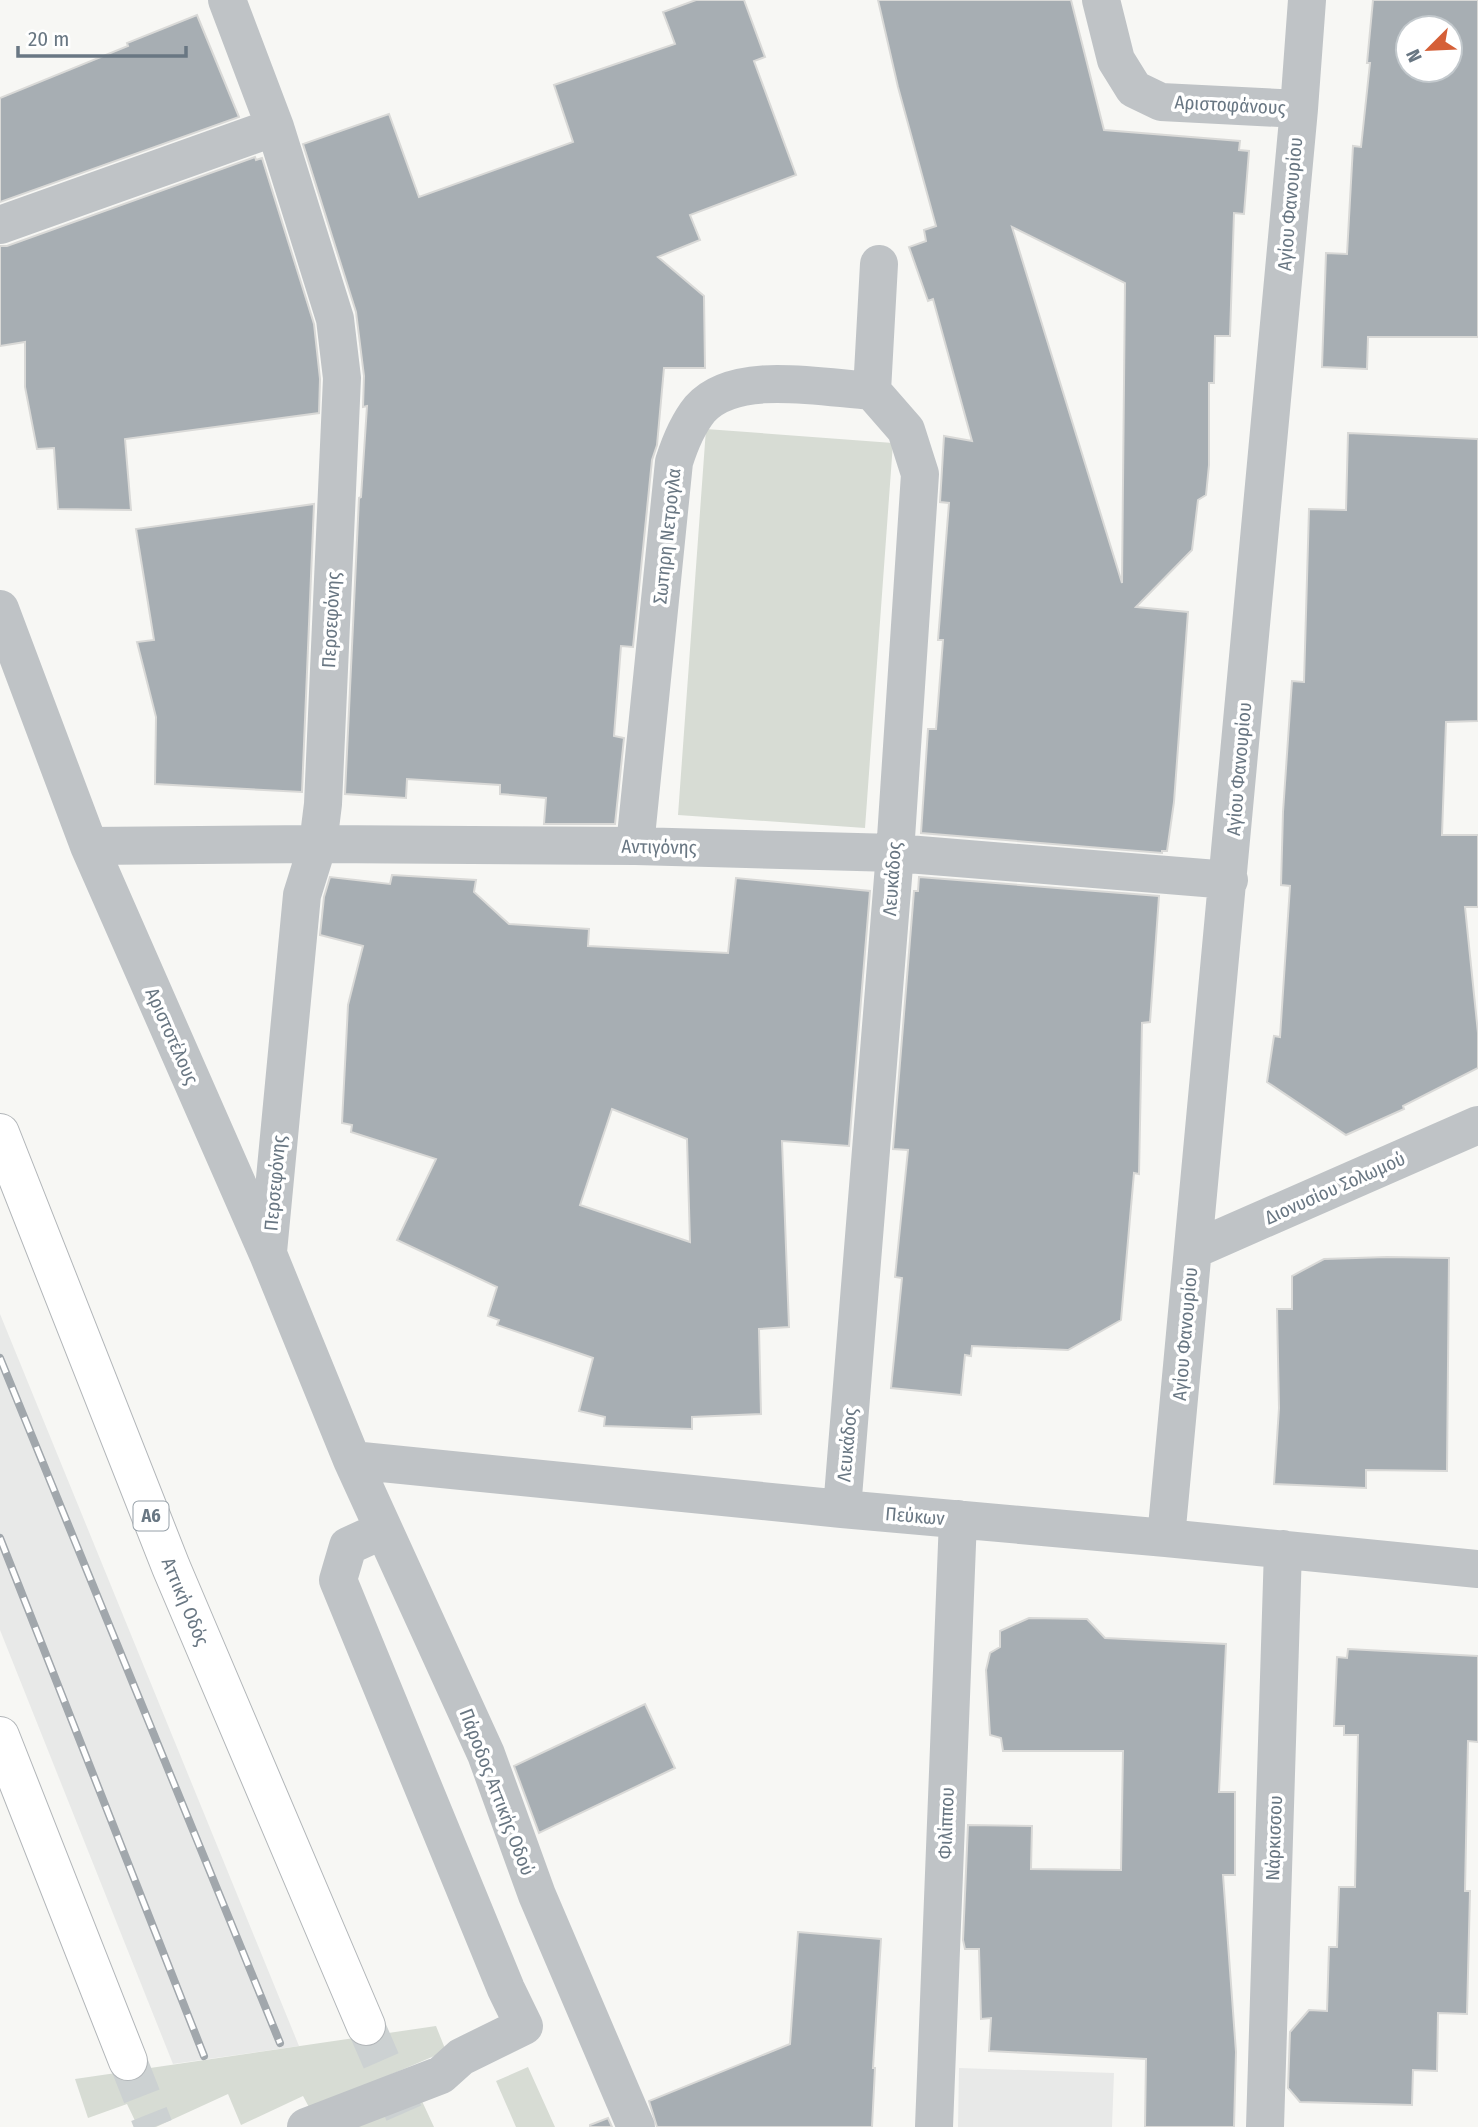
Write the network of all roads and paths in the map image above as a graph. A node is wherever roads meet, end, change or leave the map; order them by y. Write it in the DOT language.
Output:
graph roads {
  1 [pos="227,0"];
  2 [pos="1101,0"];
  3 [pos="1307,0"];
  4 [pos="1299,109"];
  5 [pos="275,127"];
  6 [pos="0,225"];
  7 [pos="880,264"];
  8 [pos="872,391"];
  9 [pos="0,609"];
  10 [pos="318,844"];
  11 [pos="89,846"];
  12 [pos="635,846"];
  13 [pos="895,852"];
  14 [pos="1229,880"];
  15 [pos="1478,1125"];
  16 [pos="0,1133"];
  17 [pos="1193,1250"];
  18 [pos="268,1254"];
  19 [pos="352,1460"];
  20 [pos="842,1509"];
  21 [pos="958,1519"];
  22 [pos="383,1530"];
  23 [pos="1166,1538"];
  24 [pos="1283,1549"];
  25 [pos="1478,1569"];
  26 [pos="0,1736"];
  27 [pos="366,2026"];
  28 [pos="128,2062"];
  29 [pos="306,2127"];
  30 [pos="636,2127"];
  31 [pos="934,2127"];
  32 [pos="1265,2127"];
  1 -- 5 [label="street, Περσεφόνης"];
  2 -- 4 [label="street, Αριστοφάνους"];
  3 -- 4 [label="street, Αγίου Φανουρίου"];
  4 -- 14 [label="street, Αγίου Φανουρίου"];
  5 -- 6 [label="street"];
  5 -- 10 [label="street, Περσεφόνης"];
  7 -- 8 [label="street"];
  8 -- 12 [label="street, Σωτηρη Νετρογλα"];
  8 -- 13 [label="street, Λευκάδος"];
  9 -- 11 [label="street, Αριστοτέλους"];
  10 -- 11 [label="street, Αντιγόνης"];
  10 -- 12 [label="street, Αντιγόνης"];
  10 -- 18 [label="street, Περσεφόνης"];
  11 -- 18 [label="street, Αριστοτέλους"];
  12 -- 13 [label="street, Αντιγόνης"];
  13 -- 14 [label="street, Αντιγόνης"];
  13 -- 20 [label="street, Λευκάδος"];
  14 -- 17 [label="street, Αγίου Φανουρίου"];
  15 -- 17 [label="street, Διονυσίου Σολωμού"];
  16 -- 27 [label="highway, Αττική Οδός / Α6"];
  17 -- 23 [label="street, Αγίου Φανουρίου"];
  18 -- 19 [label="street, Αριστοτέλους"];
  19 -- 20 [label="street, Πεύκων"];
  19 -- 22 [label="street, Πάροδος Αττικής Οδού"];
  20 -- 21 [label="street, Πεύκων"];
  21 -- 23 [label="street, Πεύκων"];
  21 -- 31 [label="street, Φιλίππου"];
  22 -- 29 [label="street"];
  22 -- 30 [label="street, Πάροδος Αττικής Οδού"];
  23 -- 24 [label="street, Πεύκων"];
  24 -- 25 [label="street, Πεύκων"];
  24 -- 32 [label="street, Νάρκισσου"];
  26 -- 28 [label="highway"];
}
